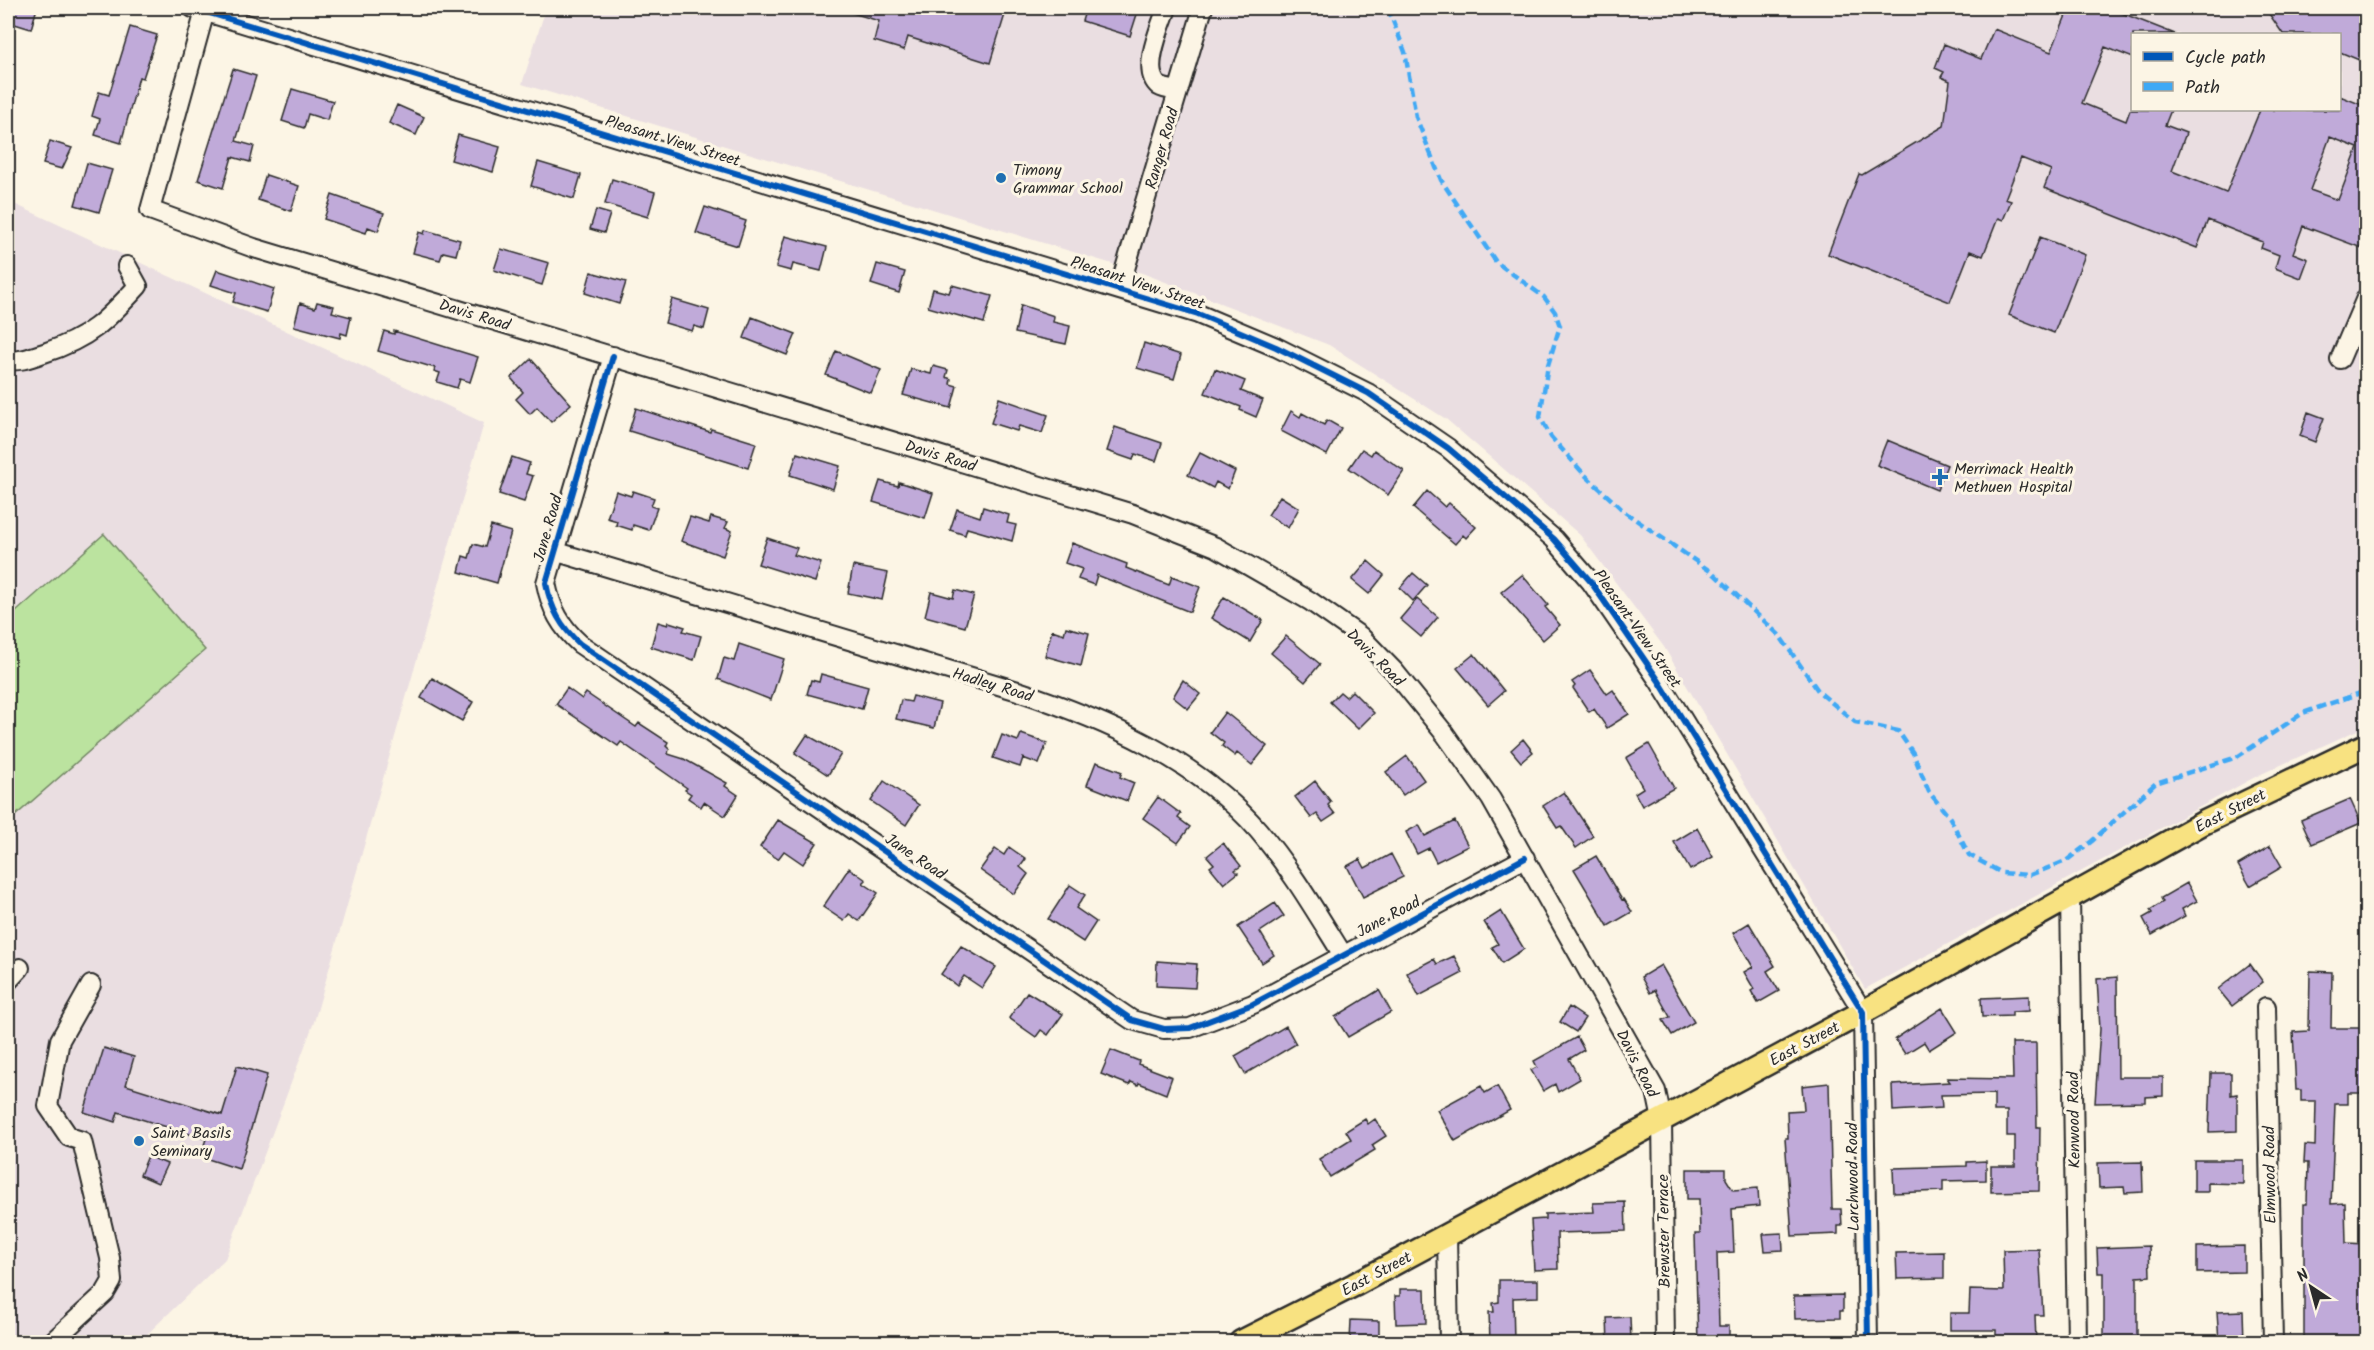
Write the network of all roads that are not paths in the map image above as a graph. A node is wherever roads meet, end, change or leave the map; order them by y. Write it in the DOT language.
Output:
graph roads {
  1 [pos="1167,8"];
  2 [pos="1203,8"];
  3 [pos="199,9"];
  4 [pos="1178,91"];
  5 [pos="127,266"];
  6 [pos="1119,289"];
  7 [pos="2367,298"];
  8 [pos="613,356"];
  9 [pos="2340,359"];
  10 [pos="8,360"];
  11 [pos="554,551"];
  12 [pos="2367,745"];
  13 [pos="1525,858"];
  14 [pos="2070,897"];
  15 [pos="1343,955"];
  16 [pos="91,985"];
  17 [pos="2266,1007"];
  18 [pos="1863,1012"];
  19 [pos="1662,1120"];
  20 [pos="1447,1235"];
  21 [pos="1247,1341"];
  22 [pos="52,1342"];
  23 [pos="1449,1342"];
  24 [pos="1665,1342"];
  25 [pos="1868,1342"];
  26 [pos="2077,1342"];
  27 [pos="2273,1342"];
  1 -- 4 [label="street"];
  2 -- 4 [label="street, Ranger Road"];
  3 -- 6 [label="street, Pleasant View Street"];
  3 -- 8 [label="street, Davis Road"];
  4 -- 6 [label="street, Ranger Road"];
  5 -- 10 [label="street"];
  6 -- 18 [label="street, Pleasant View Street"];
  7 -- 9 [label="street"];
  8 -- 11 [label="street, Jane Road"];
  8 -- 13 [label="street, Davis Road"];
  11 -- 15 [label="street, Hadley Road"];
  11 -- 15 [label="street, Jane Road"];
  12 -- 14 [label="main road, East Street"];
  13 -- 15 [label="street, Jane Road"];
  13 -- 19 [label="street, Davis Road"];
  14 -- 18 [label="main road, East Street"];
  14 -- 26 [label="street, Kenwood Road"];
  16 -- 22 [label="street"];
  17 -- 27 [label="street, Elmwood Road"];
  18 -- 19 [label="main road, East Street"];
  18 -- 25 [label="street, Larchwood Road"];
  19 -- 20 [label="main road, East Street"];
  19 -- 24 [label="street, Brewster Terrace"];
  20 -- 21 [label="main road, East Street"];
  20 -- 23 [label="street"];
}
